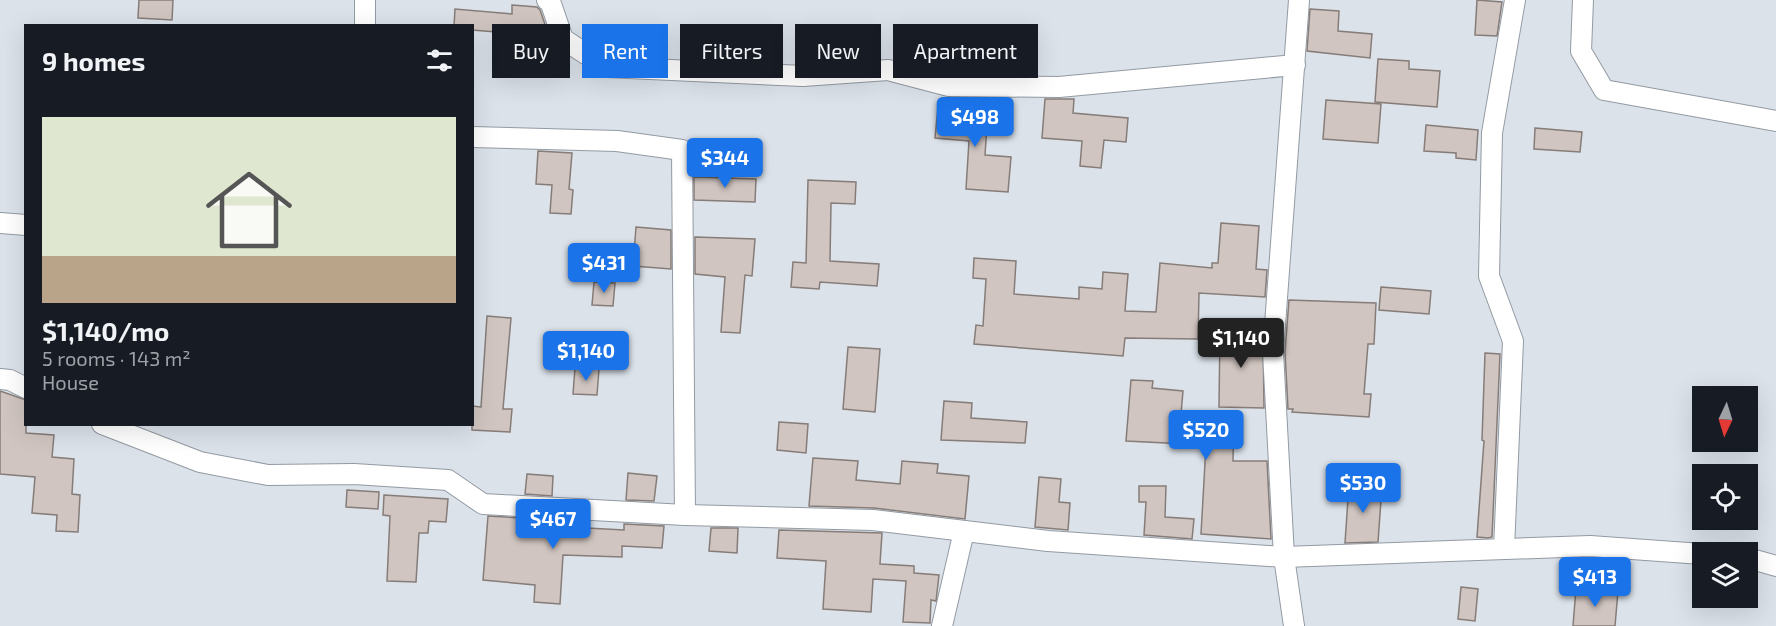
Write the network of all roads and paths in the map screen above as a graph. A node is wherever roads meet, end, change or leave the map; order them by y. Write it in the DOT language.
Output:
graph roads {
  1 [pos="365,0"];
  2 [pos="547,0"];
  3 [pos="1299,0"];
  4 [pos="1515,0"];
  5 [pos="1583,0"];
  6 [pos="365,24"];
  7 [pos="1295,65"];
  8 [pos="1776,121"];
  9 [pos="474,137"];
  10 [pos="0,223"];
  11 [pos="24,225"];
  12 [pos="0,379"];
  13 [pos="24,387"];
  14 [pos="107,426"];
  15 [pos="685,515"];
  16 [pos="964,531"];
  17 [pos="1504,549"];
  18 [pos="1692,553"];
  19 [pos="1284,557"];
  20 [pos="1758,561"];
  21 [pos="1776,566"];
  22 [pos="942,626"];
  23 [pos="1294,626"];
  1 -- 6 [label="street"];
  2 -- 7 [label="street"];
  3 -- 7 [label="street"];
  4 -- 17 [label="street"];
  5 -- 8 [label="street"];
  7 -- 19 [label="street"];
  9 -- 15 [label="street"];
  10 -- 11 [label="street"];
  12 -- 13 [label="street"];
  14 -- 15 [label="street"];
  15 -- 16 [label="street"];
  16 -- 19 [label="street"];
  16 -- 22 [label="street"];
  17 -- 18 [label="street"];
  17 -- 19 [label="street"];
  19 -- 23 [label="street"];
  20 -- 21 [label="street"];
}
